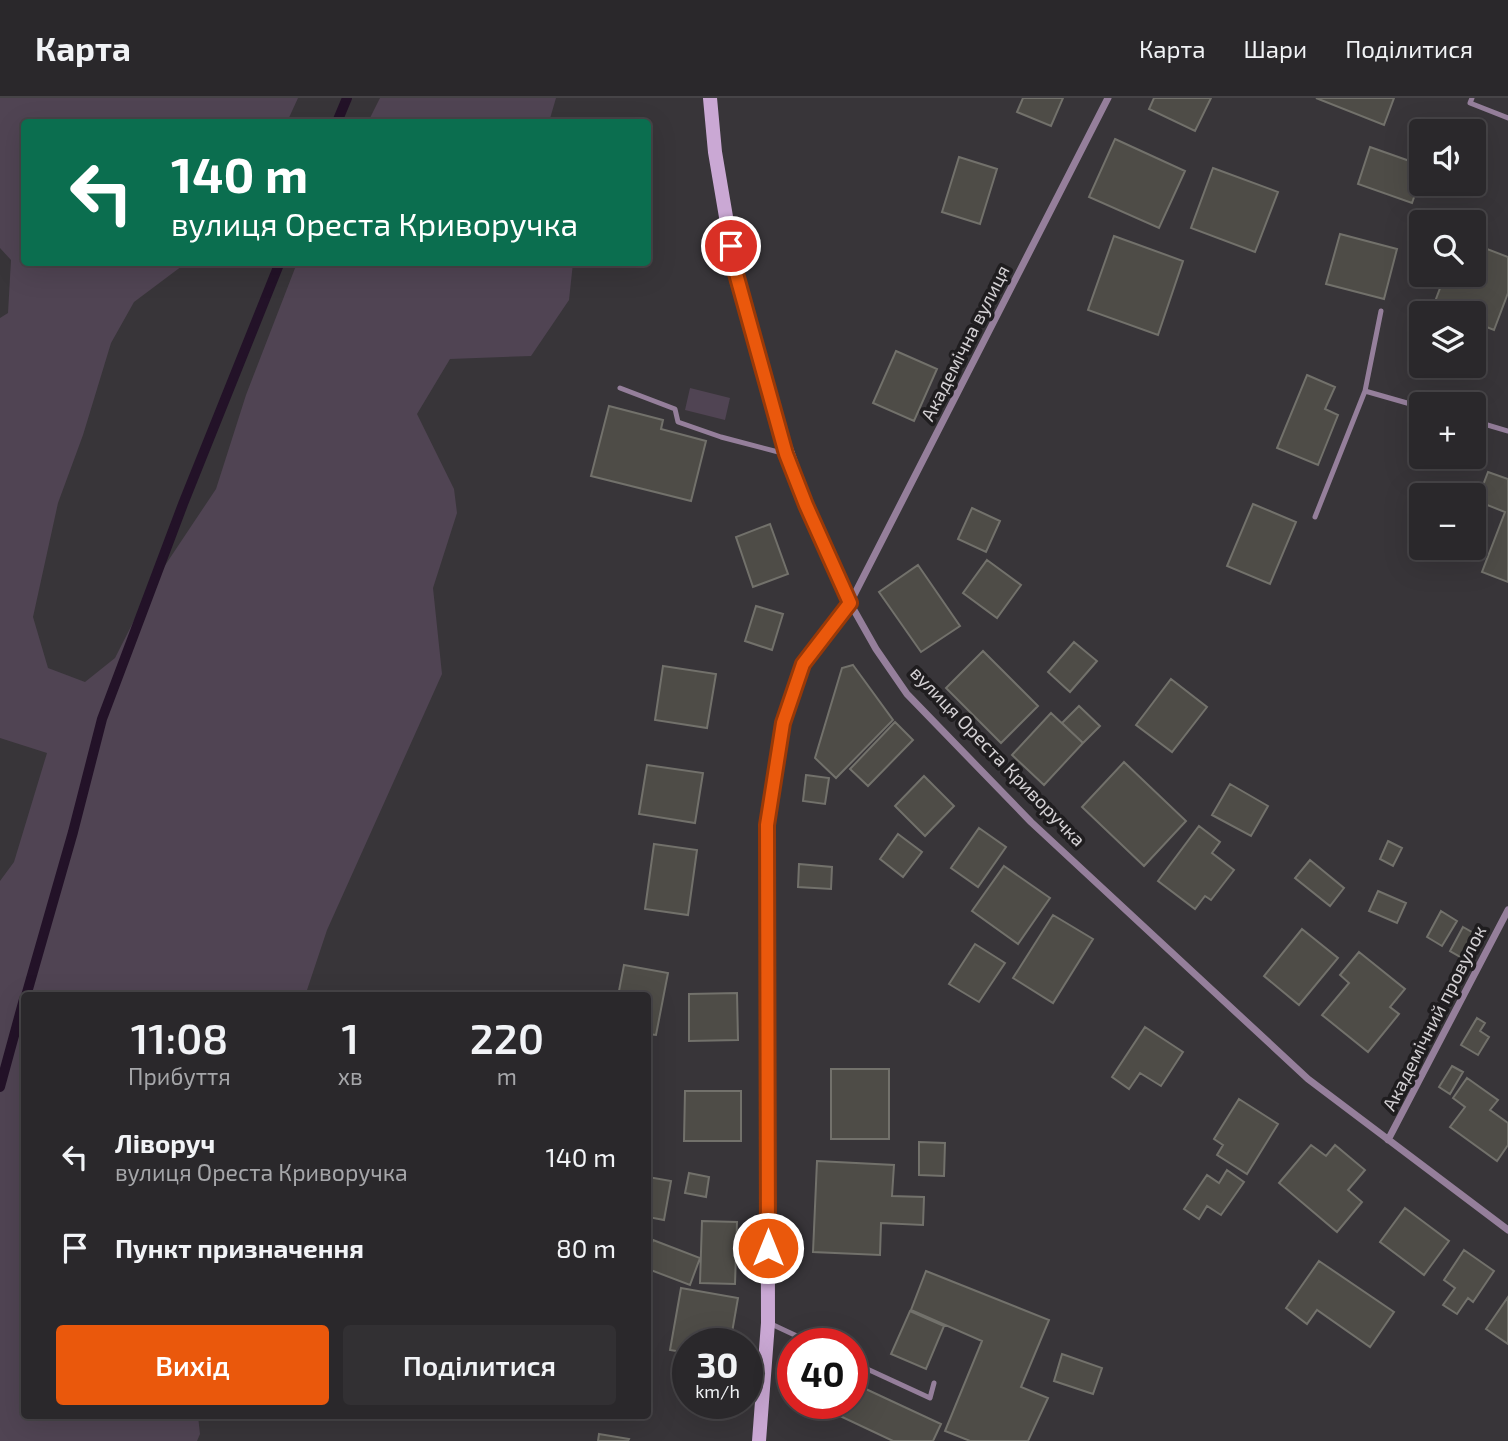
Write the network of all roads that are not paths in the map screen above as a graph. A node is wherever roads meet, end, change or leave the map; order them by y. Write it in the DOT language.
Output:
graph roads {
  1 [pos="710,98"];
  2 [pos="1108,98"];
  3 [pos="1472,98"];
  4 [pos="1508,118"];
  5 [pos="1381,311"];
  6 [pos="620,388"];
  7 [pos="1365,391"];
  8 [pos="1409,404"];
  9 [pos="1486,425"];
  10 [pos="1508,431"];
  11 [pos="786,454"];
  12 [pos="1315,517"];
  13 [pos="850,603"];
  14 [pos="1508,910"];
  15 [pos="1388,1140"];
  16 [pos="1508,1230"];
  17 [pos="768,1323"];
  18 [pos="779,1328"];
  19 [pos="868,1369"];
  20 [pos="934,1383"];
  21 [pos="759,1441"];
  1 -- 11 [label="street, вулиця Ореста Криворучка"];
  2 -- 13 [label="street, Академічна вулиця"];
  3 -- 4 [label="lane"];
  5 -- 7 [label="lane"];
  6 -- 11 [label="lane"];
  7 -- 8 [label="lane"];
  7 -- 12 [label="lane"];
  9 -- 10 [label="lane"];
  11 -- 13 [label="street, вулиця Ореста Криворучка"];
  13 -- 15 [label="street, вулиця Ореста Криворучка"];
  13 -- 17 [label="street"];
  14 -- 15 [label="street, Академічний провулок"];
  15 -- 16 [label="street, вулиця Ореста Криворучка"];
  17 -- 18 [label="lane"];
  17 -- 21 [label="street"];
  19 -- 20 [label="lane"];
}
